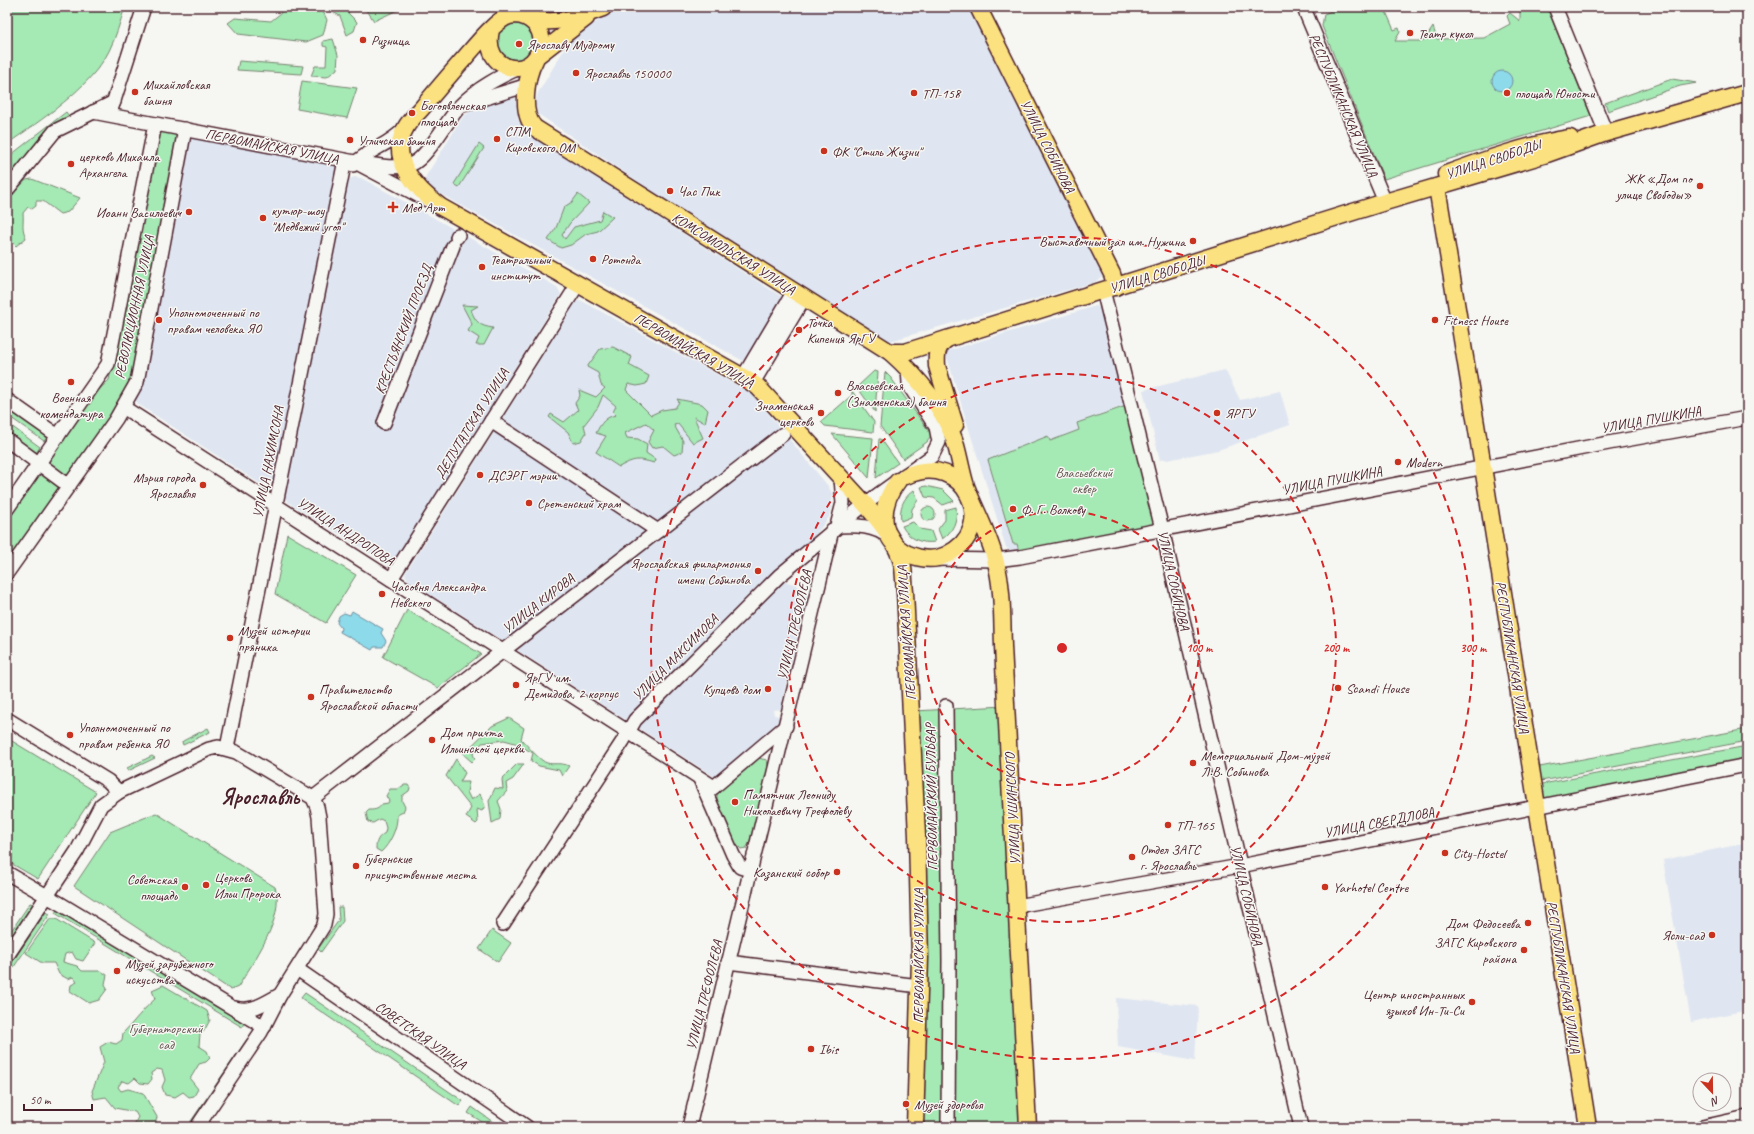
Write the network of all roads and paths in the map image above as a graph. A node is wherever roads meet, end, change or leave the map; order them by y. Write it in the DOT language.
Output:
graph roads {
  1 [pos="144,7"];
  2 [pos="493,7"];
  3 [pos="978,7"];
  4 [pos="1306,7"];
  5 [pos="1555,7"];
  6 [pos="590,11"];
  7 [pos="522,12"];
  8 [pos="492,27"];
  9 [pos="531,61"];
  10 [pos="528,85"];
  11 [pos="1747,94"];
  12 [pos="114,102"];
  13 [pos="460,106"];
  14 [pos="93,112"];
  15 [pos="109,115"];
  16 [pos="155,124"];
  17 [pos="406,127"];
  18 [pos="185,130"];
  19 [pos="1606,132"];
  20 [pos="350,161"];
  21 [pos="404,166"];
  22 [pos="1435,182"];
  23 [pos="7,190"];
  24 [pos="1385,202"];
  25 [pos="441,207"];
  26 [pos="456,239"];
  27 [pos="578,284"];
  28 [pos="1110,289"];
  29 [pos="799,295"];
  30 [pos="946,339"];
  31 [pos="929,344"];
  32 [pos="890,352"];
  33 [pos="908,368"];
  34 [pos="748,380"];
  35 [pos="7,400"];
  36 [pos="123,407"];
  37 [pos="1747,418"];
  38 [pos="492,421"];
  39 [pos="384,423"];
  40 [pos="783,434"];
  41 [pos="58,436"];
  42 [pos="7,440"];
  43 [pos="958,451"];
  44 [pos="38,464"];
  45 [pos="1483,467"];
  46 [pos="841,478"];
  47 [pos="902,478"];
  48 [pos="69,486"];
  49 [pos="970,496"];
  50 [pos="865,504"];
  51 [pos="276,505"];
  52 [pos="7,509"];
  53 [pos="835,528"];
  54 [pos="1162,529"];
  55 [pos="658,531"];
  56 [pos="892,539"];
  57 [pos="923,559"];
  58 [pos="996,560"];
  59 [pos="7,573"];
  60 [pos="392,579"];
  61 [pos="503,651"];
  62 [pos="946,706"];
  63 [pos="7,719"];
  64 [pos="786,726"];
  65 [pos="628,732"];
  66 [pos="227,748"];
  67 [pos="752,755"];
  68 [pos="1747,765"];
  69 [pos="776,769"];
  70 [pos="710,790"];
  71 [pos="119,792"];
  72 [pos="313,798"];
  73 [pos="1536,806"];
  74 [pos="1240,866"];
  75 [pos="750,870"];
  76 [pos="7,873"];
  77 [pos="48,896"];
  78 [pos="1017,906"];
  79 [pos="503,924"];
  80 [pos="7,956"];
  81 [pos="728,962"];
  82 [pos="297,969"];
  83 [pos="919,986"];
  84 [pos="280,995"];
  85 [pos="228,1006"];
  86 [pos="264,1027"];
  87 [pos="1747,1117"];
  88 [pos="197,1127"];
  89 [pos="527,1127"];
  90 [pos="689,1127"];
  91 [pos="915,1127"];
  92 [pos="948,1127"];
  93 [pos="1028,1127"];
  94 [pos="1301,1127"];
  95 [pos="1588,1127"];
  96 [pos="1702,1127"];
  1 -- 12 [label="street"];
  2 -- 8 [label="main road"];
  3 -- 28 [label="main road, УЛИЦА СОБИНОВА"];
  4 -- 24 [label="street, РЕСПУБЛИКАНСКАЯ УЛИЦА"];
  5 -- 19 [label="street"];
  6 -- 7 [label="main road"];
  6 -- 9 [label="main road"];
  7 -- 8 [label="main road"];
  7 -- 9 [label="main road"];
  8 -- 9 [label="main road"];
  8 -- 17 [label="main road"];
  9 -- 10 [label="main road, КОМСОМОЛЬСКАЯ УЛИЦА"];
  9 -- 13 [label="street"];
  10 -- 13 [label="street"];
  10 -- 29 [label="main road, КОМСОМОЛЬСКАЯ УЛИЦА"];
  11 -- 19 [label="main road, УЛИЦА СВОБОДЫ"];
  12 -- 14 [label="street"];
  12 -- 15 [label="street"];
  13 -- 21 [label="street"];
  14 -- 15 [label="street, ПЕРВОМАЙСКАЯ УЛИЦА"];
  14 -- 23 [label="street"];
  15 -- 16 [label="street, ПЕРВОМАЙСКАЯ УЛИЦА"];
  16 -- 18 [label="street, ПЕРВОМАЙСКАЯ УЛИЦА"];
  16 -- 41 [label="street, РЕВОЛЮЦИОННАЯ УЛИЦА"];
  17 -- 20 [label="street"];
  17 -- 21 [label="main road"];
  18 -- 20 [label="street, ПЕРВОМАЙСКАЯ УЛИЦА"];
  18 -- 36 [label="street, РЕВОЛЮЦИОННАЯ УЛИЦА"];
  19 -- 22 [label="main road, УЛИЦА СВОБОДЫ"];
  20 -- 21 [label="street"];
  20 -- 25 [label="street, ПЕРВОМАЙСКАЯ УЛИЦА"];
  20 -- 51 [label="street, УЛИЦА НАХИМСОНА"];
  21 -- 25 [label="main road, ПЕРВОМАЙСКАЯ УЛИЦА"];
  22 -- 24 [label="main road, УЛИЦА СВОБОДЫ"];
  22 -- 45 [label="main road, РЕСПУБЛИКАНСКАЯ УЛИЦА"];
  24 -- 28 [label="main road, УЛИЦА СВОБОДЫ"];
  25 -- 27 [label="main road, ПЕРВОМАЙСКАЯ УЛИЦА"];
  26 -- 39 [label="street, КРЕСТЬЯНСКИЙ ПРОЕЗД"];
  27 -- 34 [label="main road, ПЕРВОМАЙСКАЯ УЛИЦА"];
  27 -- 38 [label="street, ДЕПУТАТСКАЯ УЛИЦА"];
  28 -- 30 [label="main road, УЛИЦА СВОБОДЫ"];
  28 -- 54 [label="street, УЛИЦА СОБИНОВА"];
  29 -- 32 [label="main road, КОМСОМОЛЬСКАЯ УЛИЦА"];
  29 -- 34 [label="street"];
  30 -- 31 [label="main road, УЛИЦА СВОБОДЫ"];
  30 -- 43 [label="main road, КОМСОМОЛЬСКАЯ УЛИЦА"];
  31 -- 32 [label="main road, УЛИЦА СВОБОДЫ"];
  31 -- 33 [label="main road, УЛИЦА СВОБОДЫ"];
  32 -- 33 [label="main road, КОМСОМОЛЬСКАЯ УЛИЦА"];
  33 -- 43 [label="main road, КОМСОМОЛЬСКАЯ УЛИЦА"];
  33 -- 47 [label="street, УЛИЦА МАКСИМОВА"];
  34 -- 46 [label="main road, ПЕРВОМАЙСКАЯ УЛИЦА"];
  35 -- 41 [label="street"];
  36 -- 48 [label="street, РЕВОЛЮЦИОННАЯ УЛИЦА"];
  36 -- 51 [label="street, УЛИЦА АНДРОПОВА"];
  37 -- 45 [label="street, УЛИЦА ПУШКИНА"];
  38 -- 55 [label="street"];
  38 -- 60 [label="street, ДЕПУТАТСКАЯ УЛИЦА"];
  40 -- 55 [label="street, УЛИЦА КИРОВА"];
  41 -- 44 [label="street, РЕВОЛЮЦИОННАЯ УЛИЦА"];
  42 -- 44 [label="street"];
  43 -- 49 [label="main road, КОМСОМОЛЬСКАЯ УЛИЦА"];
  44 -- 48 [label="street"];
  44 -- 52 [label="street, РЕВОЛЮЦИОННАЯ УЛИЦА"];
  45 -- 54 [label="street, УЛИЦА ПУШКИНА"];
  45 -- 73 [label="main road, РЕСПУБЛИКАНСКАЯ УЛИЦА"];
  46 -- 50 [label="main road, ПЕРВОМАЙСКАЯ УЛИЦА"];
  46 -- 53 [label="street, УЛИЦА ТРЕФОЛЕВА"];
  47 -- 49 [label="main road"];
  47 -- 50 [label="street, УЛИЦА МАКСИМОВА"];
  47 -- 56 [label="main road"];
  48 -- 59 [label="street, РЕВОЛЮЦИОННАЯ УЛИЦА"];
  49 -- 57 [label="main road"];
  49 -- 58 [label="main road, УЛИЦА УШИНСКОГО"];
  50 -- 53 [label="street, УЛИЦА МАКСИМОВА"];
  50 -- 56 [label="main road, ПЕРВОМАЙСКАЯ УЛИЦА"];
  51 -- 60 [label="street, УЛИЦА АНДРОПОВА"];
  51 -- 66 [label="street, УЛИЦА НАХИМСОНА"];
  53 -- 56 [label="street"];
  53 -- 64 [label="street, УЛИЦА ТРЕФОЛЕВА"];
  53 -- 65 [label="street, УЛИЦА МАКСИМОВА"];
  54 -- 58 [label="street, УЛИЦА ПУШКИНА"];
  54 -- 74 [label="street, УЛИЦА СОБИНОВА"];
  55 -- 61 [label="street, УЛИЦА КИРОВА"];
  56 -- 57 [label="main road"];
  56 -- 83 [label="main road, ПЕРВОМАЙСКАЯ УЛИЦА"];
  57 -- 58 [label="street, УЛИЦА ПУШКИНА"];
  58 -- 78 [label="main road, УЛИЦА УШИНСКОГО"];
  60 -- 61 [label="street, УЛИЦА АНДРОПОВА"];
  61 -- 65 [label="street, УЛИЦА АНДРОПОВА"];
  61 -- 72 [label="street, УЛИЦА КИРОВА"];
  62 -- 92 [label="street, ПЕРВОМАЙСКИЙ БУЛЬВАР"];
  63 -- 71 [label="street"];
  64 -- 67 [label="street"];
  64 -- 69 [label="street, УЛИЦА ТРЕФОЛЕВА"];
  65 -- 70 [label="street, УЛИЦА АНДРОПОВА"];
  65 -- 79 [label="street, УЛИЦА МАКСИМОВА"];
  66 -- 71 [label="street"];
  66 -- 72 [label="street"];
  67 -- 69 [label="street"];
  67 -- 70 [label="street"];
  68 -- 73 [label="street, УЛИЦА СВЕРДЛОВА"];
  69 -- 75 [label="street, УЛИЦА ТРЕФОЛЕВА"];
  70 -- 75 [label="street"];
  71 -- 77 [label="street"];
  72 -- 82 [label="street"];
  73 -- 74 [label="street, УЛИЦА СВЕРДЛОВА"];
  73 -- 95 [label="main road, РЕСПУБЛИКАНСКАЯ УЛИЦА"];
  74 -- 78 [label="street, УЛИЦА СВЕРДЛОВА"];
  74 -- 94 [label="street, УЛИЦА СОБИНОВА"];
  75 -- 81 [label="street, УЛИЦА ТРЕФОЛЕВА"];
  76 -- 77 [label="street"];
  77 -- 80 [label="street"];
  77 -- 85 [label="street"];
  78 -- 93 [label="main road, УЛИЦА УШИНСКОГО"];
  81 -- 83 [label="street"];
  81 -- 90 [label="street, УЛИЦА ТРЕФОЛЕВА"];
  82 -- 84 [label="street"];
  82 -- 89 [label="street, СОВЕТСКАЯ УЛИЦА"];
  83 -- 91 [label="main road, ПЕРВОМАЙСКАЯ УЛИЦА"];
  84 -- 85 [label="street"];
  84 -- 86 [label="street"];
  85 -- 86 [label="street"];
  86 -- 88 [label="street"];
  87 -- 96 [label="street"];
}
